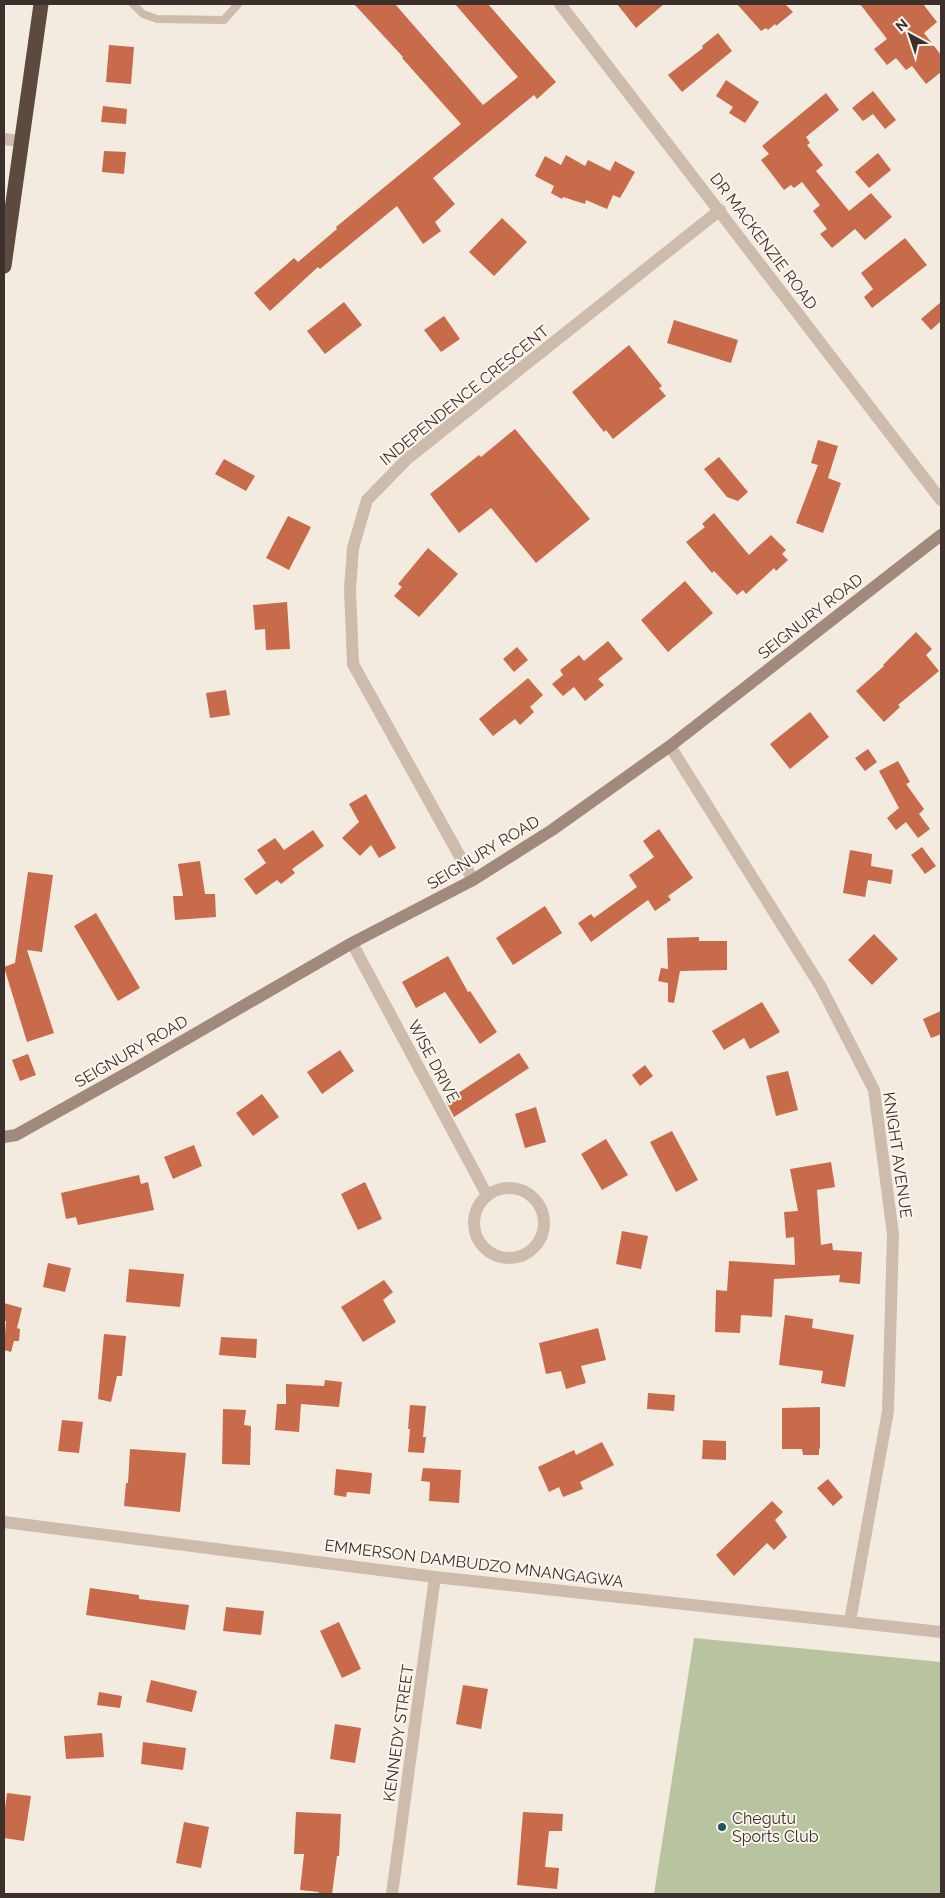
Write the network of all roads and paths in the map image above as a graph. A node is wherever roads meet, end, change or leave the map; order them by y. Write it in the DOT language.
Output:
graph roads {
  1 [pos="41,4"];
  2 [pos="133,4"];
  3 [pos="238,4"];
  4 [pos="560,4"];
  5 [pos="4,139"];
  6 [pos="20,141"];
  7 [pos="720,210"];
  8 [pos="4,266"];
  9 [pos="941,500"];
  10 [pos="941,535"];
  11 [pos="670,746"];
  12 [pos="473,880"];
  13 [pos="352,943"];
  14 [pos="4,1138"];
  15 [pos="487,1195"];
  16 [pos="4,1522"];
  17 [pos="435,1577"];
  18 [pos="850,1621"];
  19 [pos="941,1632"];
  20 [pos="392,1894"];
  1 -- 6 [label="highway"];
  2 -- 3 [label="lane"];
  4 -- 7 [label="street, DR MACKENZIE ROAD"];
  5 -- 6 [label="street"];
  6 -- 8 [label="highway"];
  7 -- 9 [label="street, DR MACKENZIE ROAD"];
  7 -- 12 [label="street, INDEPENDENCE CRESCENT"];
  10 -- 11 [label="main road, SEIGNURY ROAD"];
  11 -- 12 [label="main road, SEIGNURY ROAD"];
  11 -- 18 [label="street, KNIGHT AVENUE"];
  12 -- 13 [label="main road, SEIGNURY ROAD"];
  13 -- 14 [label="main road, SEIGNURY ROAD"];
  13 -- 15 [label="street, WISE DRIVE"];
  15 -- 15 [label="street"];
  16 -- 17 [label="street, EMMERSON DAMBUDZO MNANGAGWA"];
  17 -- 18 [label="street, EMMERSON DAMBUDZO MNANGAGWA"];
  17 -- 20 [label="street, KENNEDY STREET"];
  18 -- 19 [label="street, EMMERSON DAMBUDZO MNANGAGWA"];
}
